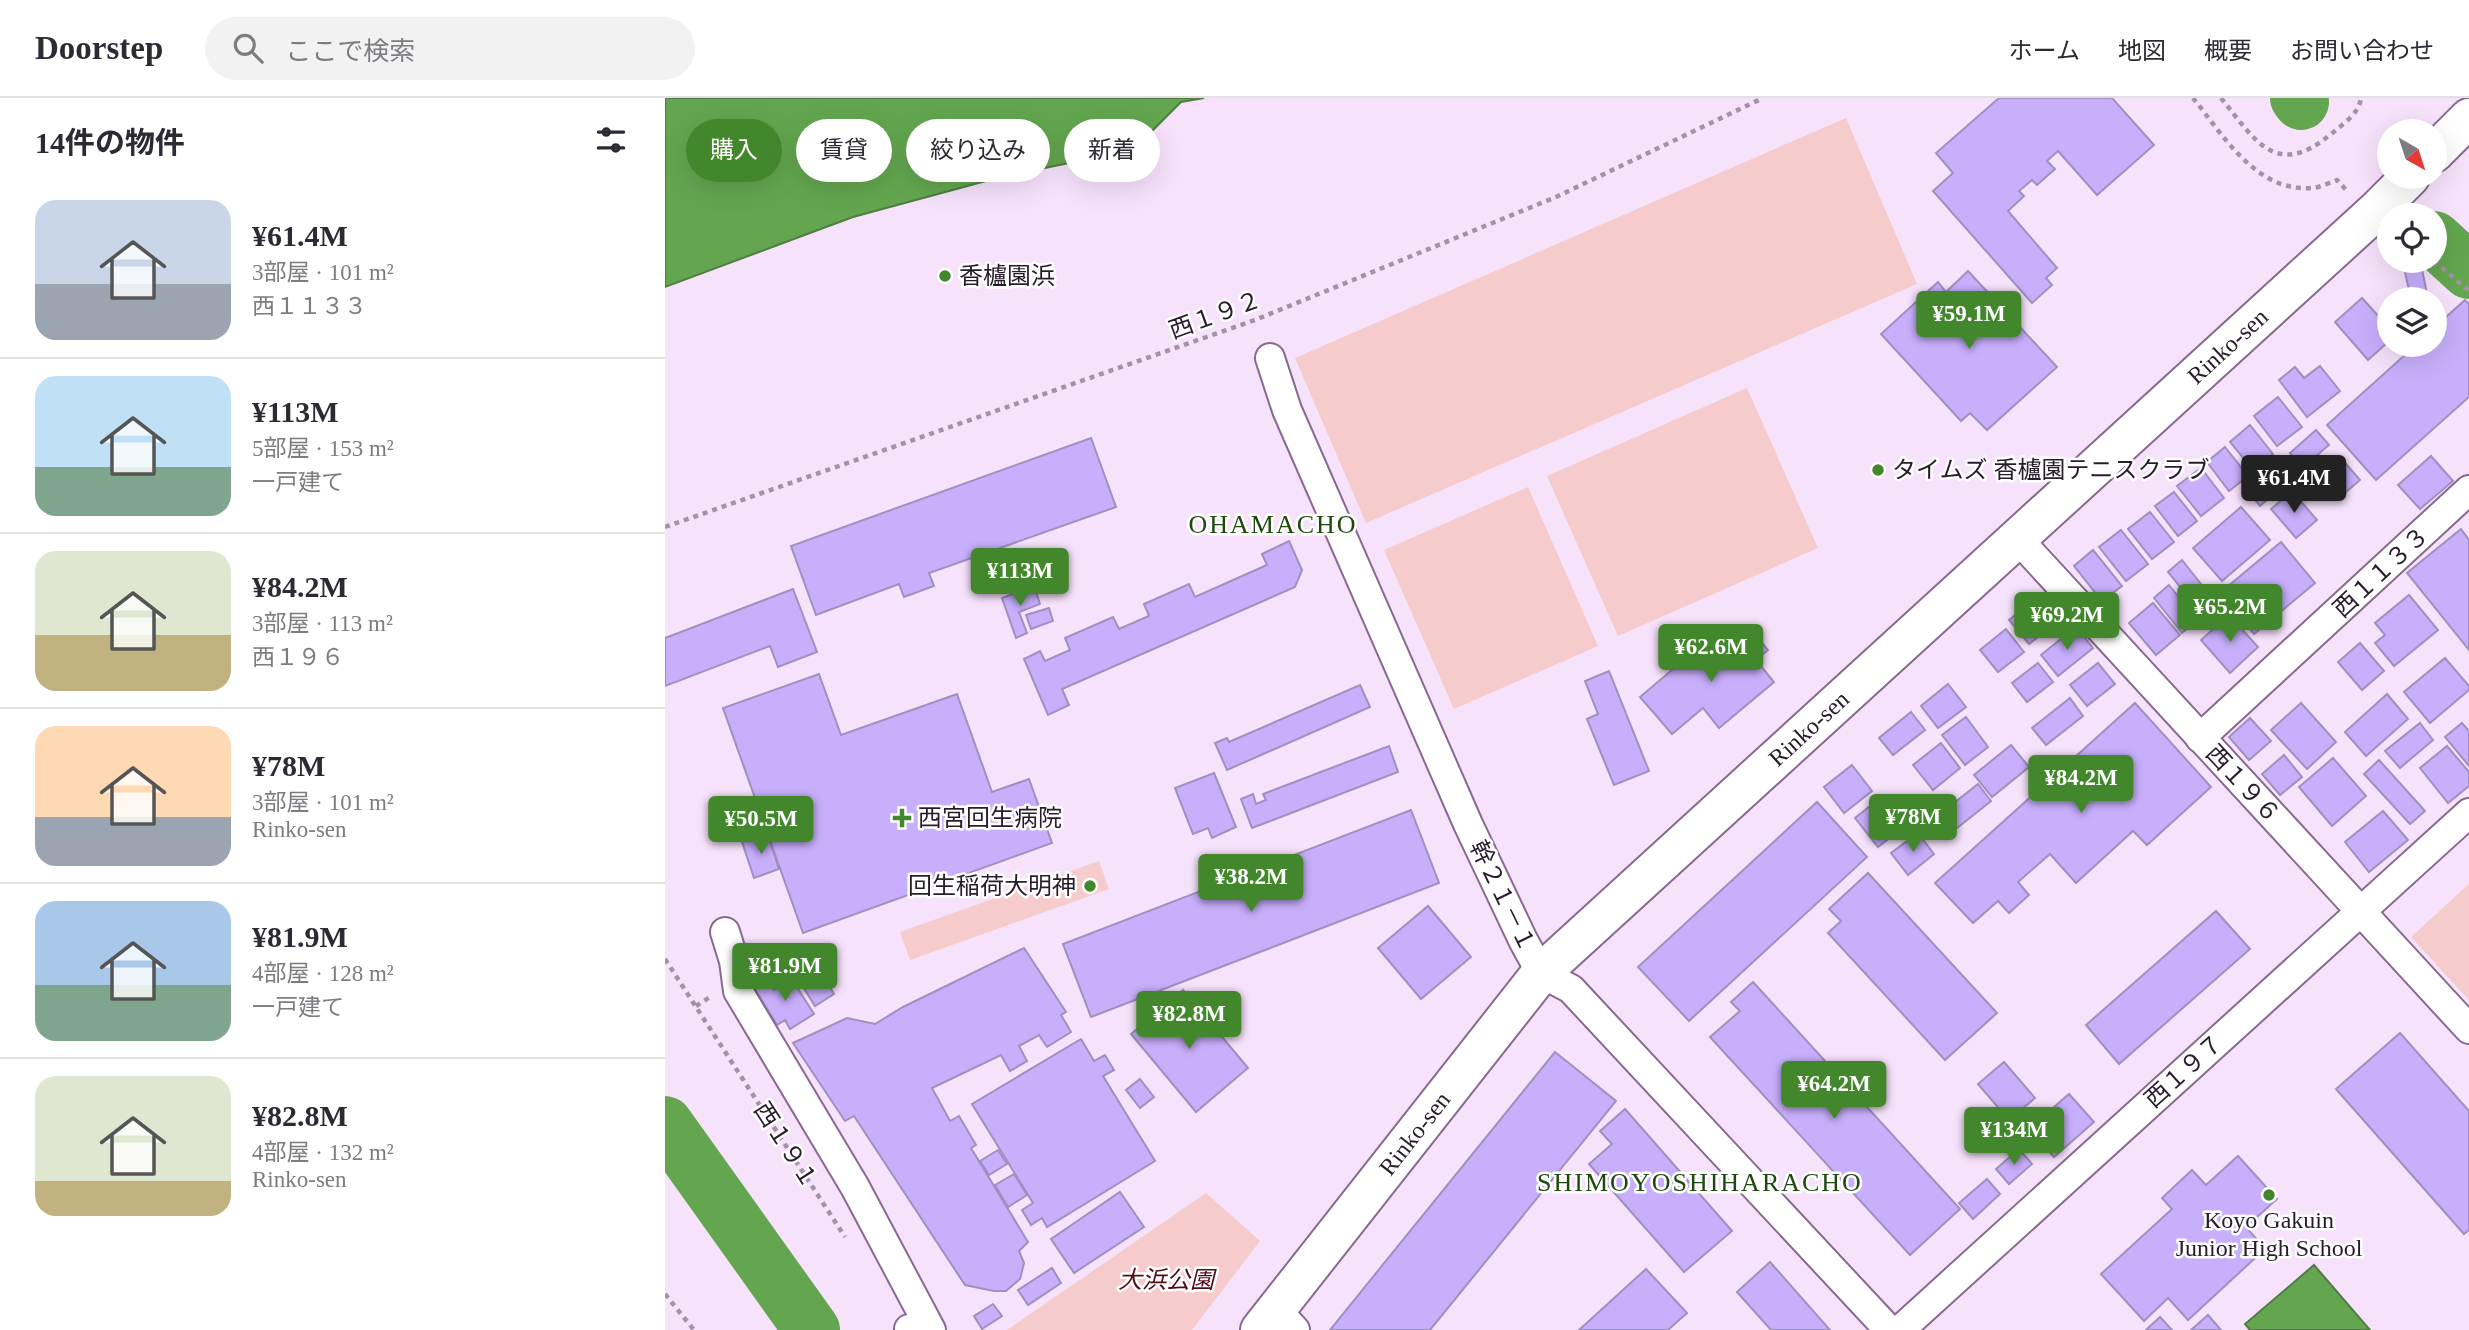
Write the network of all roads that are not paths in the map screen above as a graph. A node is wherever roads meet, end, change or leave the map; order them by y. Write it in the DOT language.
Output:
graph roads {
  1 [pos="2469,118"];
  2 [pos="2447,140"];
  3 [pos="2398,189"];
  4 [pos="1270,358"];
  5 [pos="2469,490"];
  6 [pos="2017,538"];
  7 [pos="2200,738"];
  8 [pos="2469,813"];
  9 [pos="2360,911"];
  10 [pos="725,932"];
  11 [pos="1541,972"];
  12 [pos="2469,1029"];
  13 [pos="1277,1323"];
  14 [pos="931,1330"];
  15 [pos="1889,1330"];
  16 [pos="1901,1330"];
  1 -- 2 [label="street"];
  3 -- 6 [label="street, Rinko-sen"];
  4 -- 11 [label="street, 幹２１－１"];
  5 -- 7 [label="street, 西１１３３"];
  6 -- 7 [label="street, 西１９６"];
  6 -- 11 [label="street, Rinko-sen"];
  7 -- 9 [label="street, 西１９６"];
  8 -- 9 [label="street, 西１９７"];
  9 -- 12 [label="street, 西１９６"];
  9 -- 16 [label="street, 西１９７"];
  10 -- 14 [label="street"];
  11 -- 13 [label="street, Rinko-sen"];
  11 -- 15 [label="street, 幹２１－１"];
}
